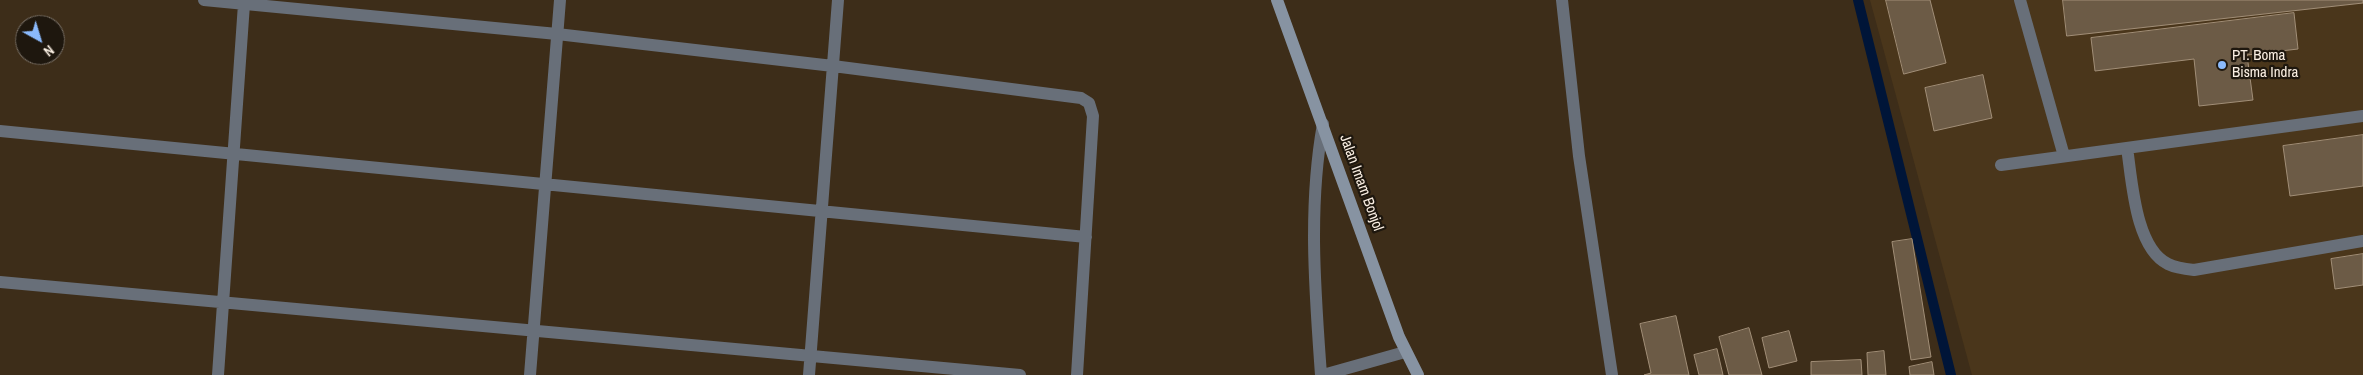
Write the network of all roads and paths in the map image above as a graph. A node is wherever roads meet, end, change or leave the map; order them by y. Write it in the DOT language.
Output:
graph roads {
  1 [pos="204,0"];
  2 [pos="560,0"];
  3 [pos="838,0"];
  4 [pos="1277,0"];
  5 [pos="1562,0"];
  6 [pos="2020,0"];
  7 [pos="244,4"];
  8 [pos="557,34"];
  9 [pos="833,66"];
  10 [pos="2363,116"];
  11 [pos="1323,124"];
  12 [pos="0,131"];
  13 [pos="2126,148"];
  14 [pos="233,154"];
  15 [pos="2064,156"];
  16 [pos="2002,165"];
  17 [pos="545,184"];
  18 [pos="821,211"];
  19 [pos="1086,237"];
  20 [pos="2363,241"];
  21 [pos="0,282"];
  22 [pos="223,303"];
  23 [pos="533,332"];
  24 [pos="1406,352"];
  25 [pos="810,354"];
  26 [pos="1342,372"];
  27 [pos="218,375"];
  28 [pos="530,375"];
  29 [pos="809,375"];
  30 [pos="1020,375"];
  31 [pos="1077,375"];
  32 [pos="1322,375"];
  33 [pos="1418,375"];
  34 [pos="1612,375"];
  1 -- 7 [label="street"];
  2 -- 8 [label="street"];
  3 -- 9 [label="street"];
  4 -- 11 [label="street, Jalan Imam Bonjol"];
  5 -- 34 [label="street"];
  6 -- 15 [label="street"];
  7 -- 8 [label="street"];
  7 -- 14 [label="street"];
  8 -- 9 [label="street"];
  8 -- 17 [label="street"];
  9 -- 18 [label="street"];
  9 -- 19 [label="street"];
  10 -- 13 [label="street"];
  11 -- 24 [label="street, Jalan Imam Bonjol"];
  11 -- 32 [label="street"];
  12 -- 14 [label="street"];
  13 -- 15 [label="street"];
  13 -- 20 [label="street"];
  14 -- 17 [label="street"];
  14 -- 22 [label="street"];
  15 -- 16 [label="street"];
  17 -- 18 [label="street"];
  17 -- 23 [label="street"];
  18 -- 19 [label="street"];
  18 -- 25 [label="street"];
  19 -- 31 [label="street"];
  21 -- 22 [label="street"];
  22 -- 23 [label="street"];
  22 -- 27 [label="street"];
  23 -- 25 [label="street"];
  23 -- 28 [label="street"];
  24 -- 26 [label="street"];
  24 -- 33 [label="street, Jalan Imam Bonjol"];
  25 -- 29 [label="street"];
  25 -- 30 [label="street"];
  26 -- 32 [label="street"];
}
